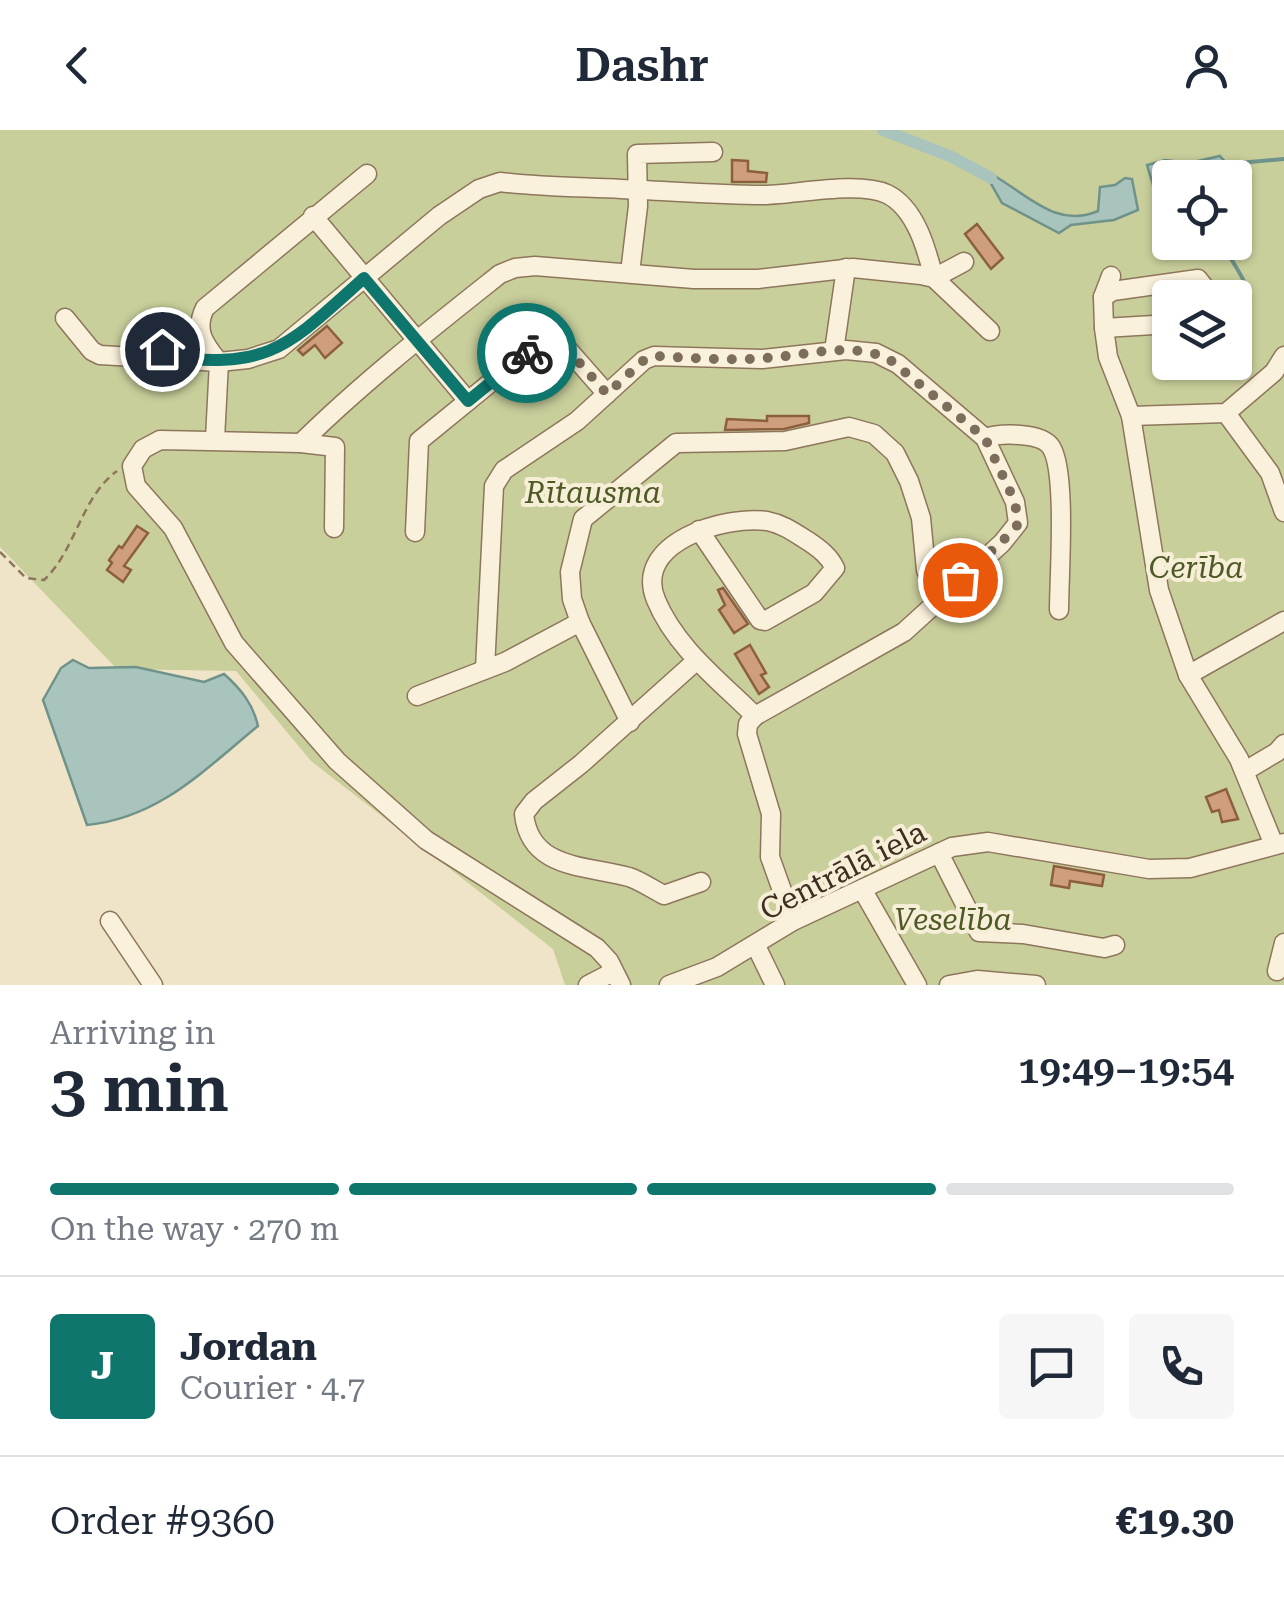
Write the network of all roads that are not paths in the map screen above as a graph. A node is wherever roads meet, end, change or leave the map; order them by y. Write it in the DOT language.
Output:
graph roads {
  1 [pos="713,152"];
  2 [pos="367,174"];
  3 [pos="638,190"];
  4 [pos="313,216"];
  5 [pos="964,262"];
  6 [pos="846,268"];
  7 [pos="630,273"];
  8 [pos="1112,276"];
  9 [pos="364,278"];
  10 [pos="934,278"];
  11 [pos="1152,285"];
  12 [pos="1103,297"];
  13 [pos="64,318"];
  14 [pos="1152,325"];
  15 [pos="200,328"];
  16 [pos="1104,328"];
  17 [pos="990,331"];
  18 [pos="417,340"];
  19 [pos="834,351"];
  20 [pos="160,356"];
  21 [pos="1284,356"];
  22 [pos="219,362"];
  23 [pos="607,394"];
  24 [pos="468,401"];
  25 [pos="338,406"];
  26 [pos="1226,413"];
  27 [pos="1131,416"];
  28 [pos="985,438"];
  29 [pos="216,439"];
  30 [pos="301,443"];
  31 [pos="336,447"];
  32 [pos="1284,512"];
  33 [pos="334,528"];
  34 [pos="700,530"];
  35 [pos="415,532"];
  36 [pos="939,598"];
  37 [pos="1059,610"];
  38 [pos="1284,621"];
  39 [pos="580,622"];
  40 [pos="696,662"];
  41 [pos="485,668"];
  42 [pos="1188,675"];
  43 [pos="417,696"];
  44 [pos="755,716"];
  45 [pos="630,722"];
  46 [pos="1284,744"];
  47 [pos="1244,771"];
  48 [pos="1279,844"];
  49 [pos="939,853"];
  50 [pos="701,882"];
  51 [pos="862,889"];
  52 [pos="110,920"];
  53 [pos="793,920"];
  54 [pos="1284,943"];
  55 [pos="756,946"];
  56 [pos="1115,946"];
  57 [pos="1277,971"];
  58 [pos="617,978"];
  59 [pos="679,984"];
  60 [pos="153,985"];
  61 [pos="588,985"];
  62 [pos="775,985"];
  63 [pos="917,985"];
  64 [pos="948,985"];
  65 [pos="1036,985"];
  1 -- 3 [label="street"];
  2 -- 4 [label="street"];
  3 -- 7 [label="street"];
  3 -- 9 [label="street"];
  3 -- 10 [label="street"];
  4 -- 9 [label="street"];
  4 -- 15 [label="street"];
  5 -- 10 [label="street"];
  6 -- 7 [label="street"];
  6 -- 10 [label="street"];
  6 -- 19 [label="street"];
  7 -- 18 [label="street"];
  8 -- 12 [label="street"];
  9 -- 18 [label="street"];
  9 -- 22 [label="street"];
  10 -- 17 [label="street"];
  11 -- 12 [label="street"];
  12 -- 16 [label="street"];
  13 -- 20 [label="street"];
  14 -- 16 [label="street"];
  15 -- 20 [label="street"];
  15 -- 22 [label="street"];
  16 -- 27 [label="street"];
  18 -- 24 [label="street"];
  18 -- 25 [label="street"];
  19 -- 23 [label="street"];
  19 -- 28 [label="street"];
  20 -- 22 [label="street"];
  21 -- 26 [label="street"];
  22 -- 29 [label="street"];
  23 -- 24 [label="street"];
  23 -- 41 [label="street"];
  24 -- 35 [label="street"];
  25 -- 30 [label="street"];
  25 -- 31 [label="street"];
  26 -- 27 [label="street"];
  26 -- 32 [label="street"];
  27 -- 42 [label="street"];
  28 -- 36 [label="street"];
  28 -- 37 [label="street"];
  29 -- 30 [label="street"];
  29 -- 58 [label="street"];
  30 -- 31 [label="street"];
  31 -- 33 [label="street"];
  34 -- 34 [label="street"];
  34 -- 40 [label="street"];
  36 -- 39 [label="street"];
  36 -- 44 [label="street"];
  38 -- 42 [label="street"];
  39 -- 41 [label="street"];
  39 -- 45 [label="street"];
  40 -- 44 [label="street"];
  40 -- 45 [label="street"];
  41 -- 43 [label="street"];
  42 -- 47 [label="street"];
  44 -- 53 [label="street"];
  45 -- 50 [label="street"];
  46 -- 47 [label="street"];
  47 -- 48 [label="street"];
  48 -- 49 [label="street, Centrālā iela"];
  49 -- 51 [label="street, Centrālā iela"];
  49 -- 56 [label="street"];
  51 -- 53 [label="street, Centrālā iela"];
  51 -- 63 [label="street"];
  52 -- 60 [label="street"];
  53 -- 55 [label="street, Centrālā iela"];
  54 -- 57 [label="street"];
  55 -- 59 [label="street, Centrālā iela"];
  55 -- 62 [label="street"];
  58 -- 61 [label="street"];
  64 -- 65 [label="street"];
}
